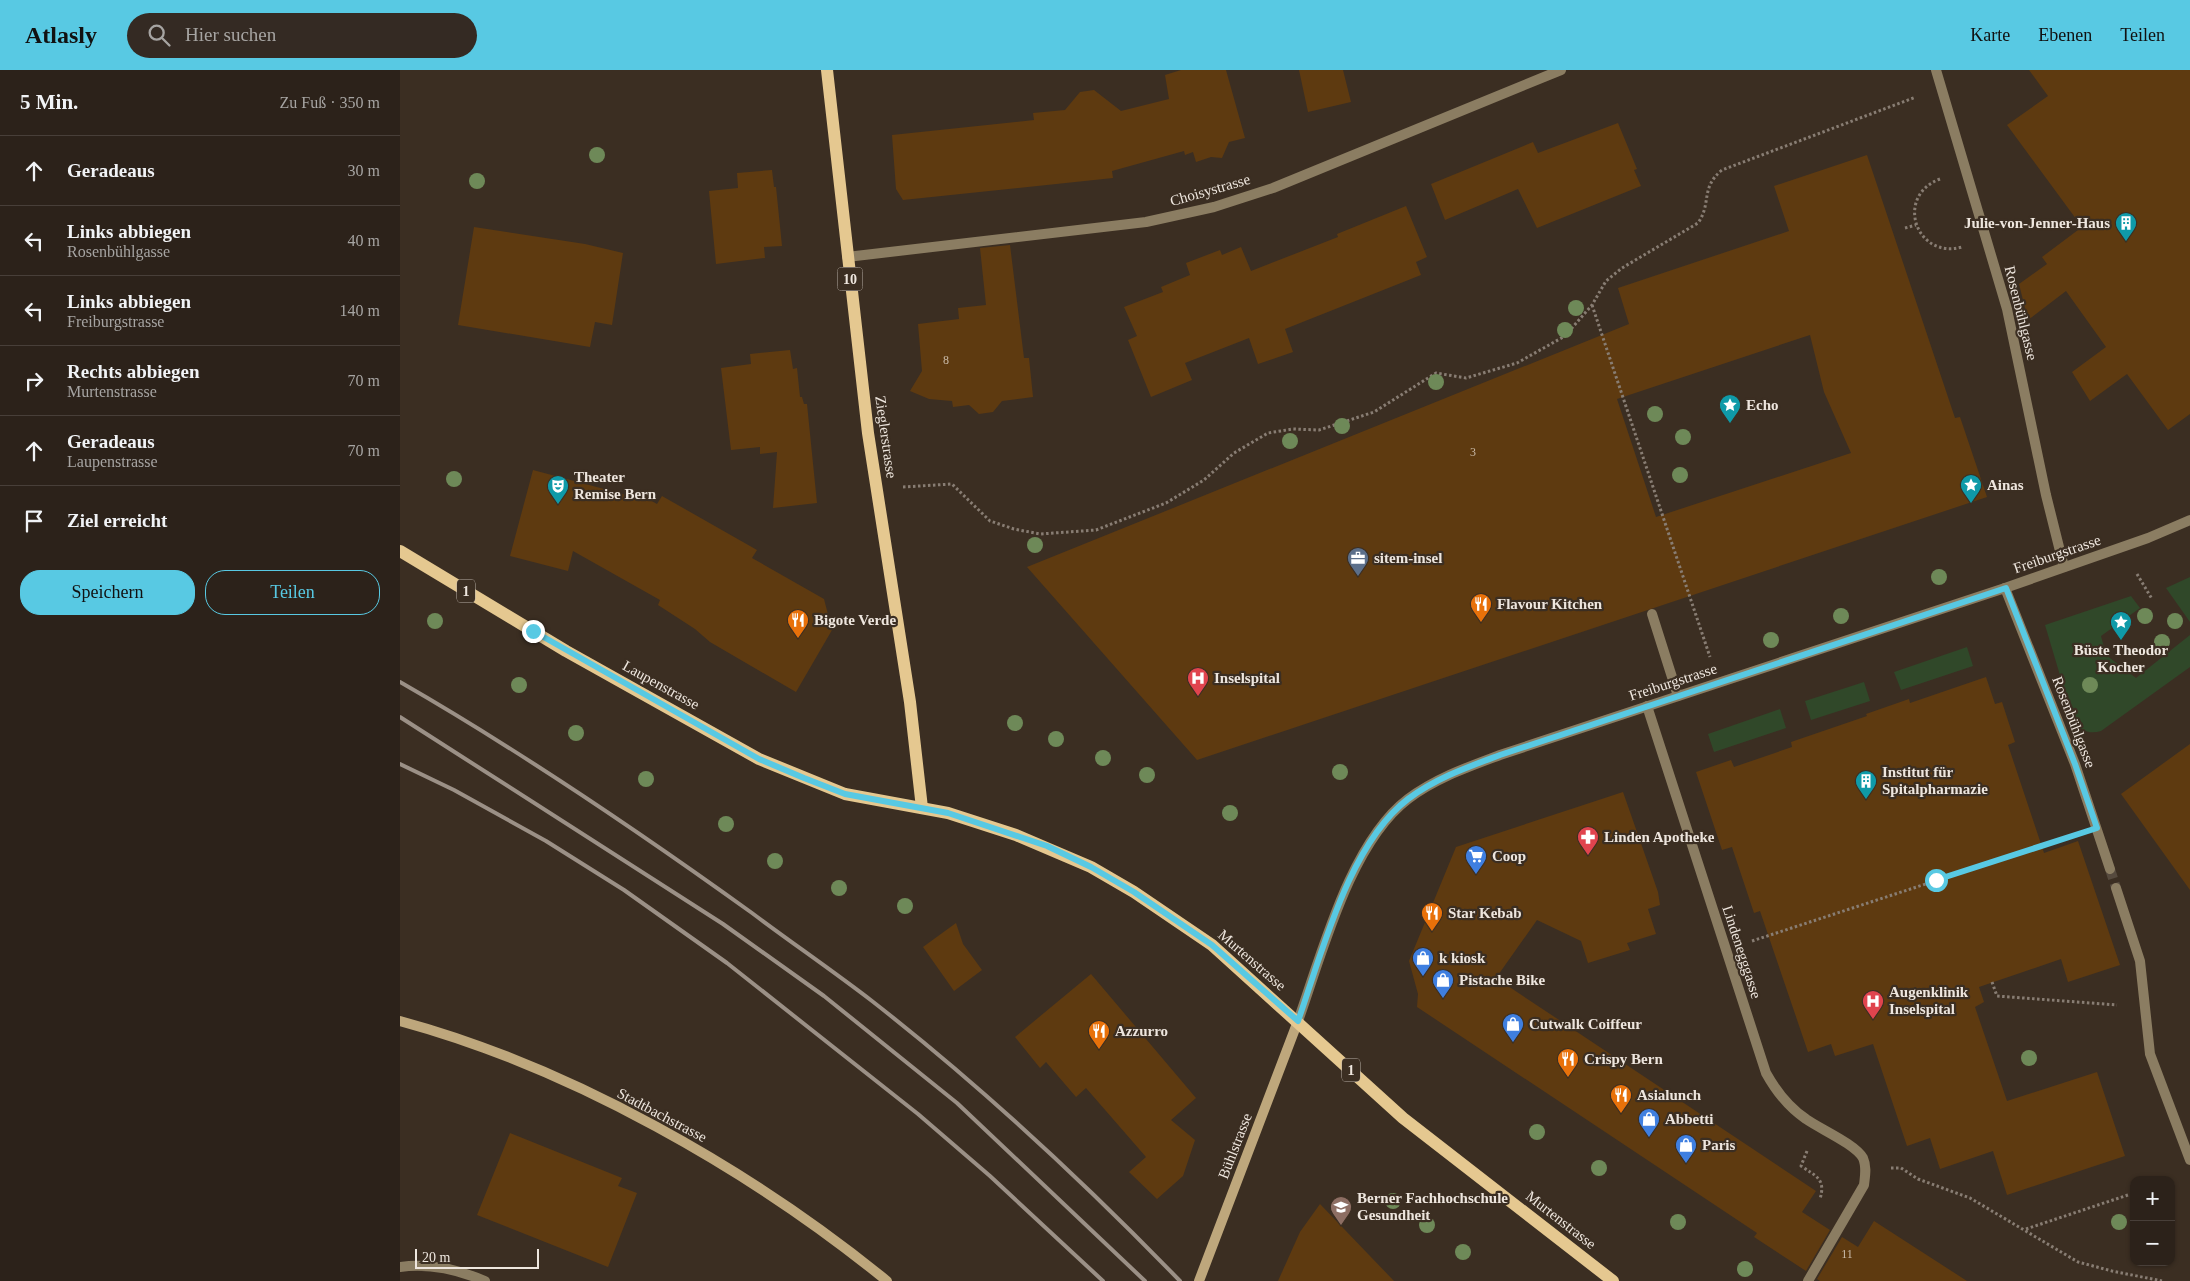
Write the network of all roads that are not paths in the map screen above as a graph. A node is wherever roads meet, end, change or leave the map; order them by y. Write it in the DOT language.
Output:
graph roads {
  1 [pos="827,70"];
  2 [pos="1561,70"];
  3 [pos="1936,70"];
  4 [pos="847,257"];
  5 [pos="2190,520"];
  6 [pos="400,551"];
  7 [pos="2064,567"];
  8 [pos="2006,588"];
  9 [pos="1652,614"];
  10 [pos="1678,696"];
  11 [pos="1647,706"];
  12 [pos="922,808"];
  13 [pos="2110,869"];
  14 [pos="2116,888"];
  15 [pos="400,1020"];
  16 [pos="1298,1021"];
  17 [pos="2189,1153"];
  18 [pos="400,1267"];
  19 [pos="485,1281"];
  20 [pos="887,1281"];
  21 [pos="1199,1281"];
  22 [pos="1613,1281"];
  23 [pos="1808,1281"];
  1 -- 4 [label="main road, Zieglerstrasse / 10"];
  2 -- 4 [label="street, Choisystrasse"];
  3 -- 7 [label="street, Rosenbühlgasse"];
  4 -- 12 [label="main road, Zieglerstrasse / 10"];
  5 -- 7 [label="street, Freiburgstrasse"];
  6 -- 12 [label="main road, Laupenstrasse / 1"];
  7 -- 8 [label="street, Freiburgstrasse"];
  8 -- 10 [label="street, Freiburgstrasse"];
  8 -- 13 [label="street, Rosenbühlgasse"];
  9 -- 10 [label="street"];
  10 -- 11 [label="street, Freiburgstrasse"];
  11 -- 16 [label="street, Freiburgstrasse"];
  11 -- 23 [label="street, Lindenegggasse"];
  12 -- 16 [label="main road, Murtenstrasse / 1"];
  14 -- 17 [label="street"];
  15 -- 20 [label="main road, Stadtbachstrasse"];
  16 -- 21 [label="main road, Bühlstrasse"];
  16 -- 22 [label="main road, Murtenstrasse / 1"];
  18 -- 19 [label="street"];
}
